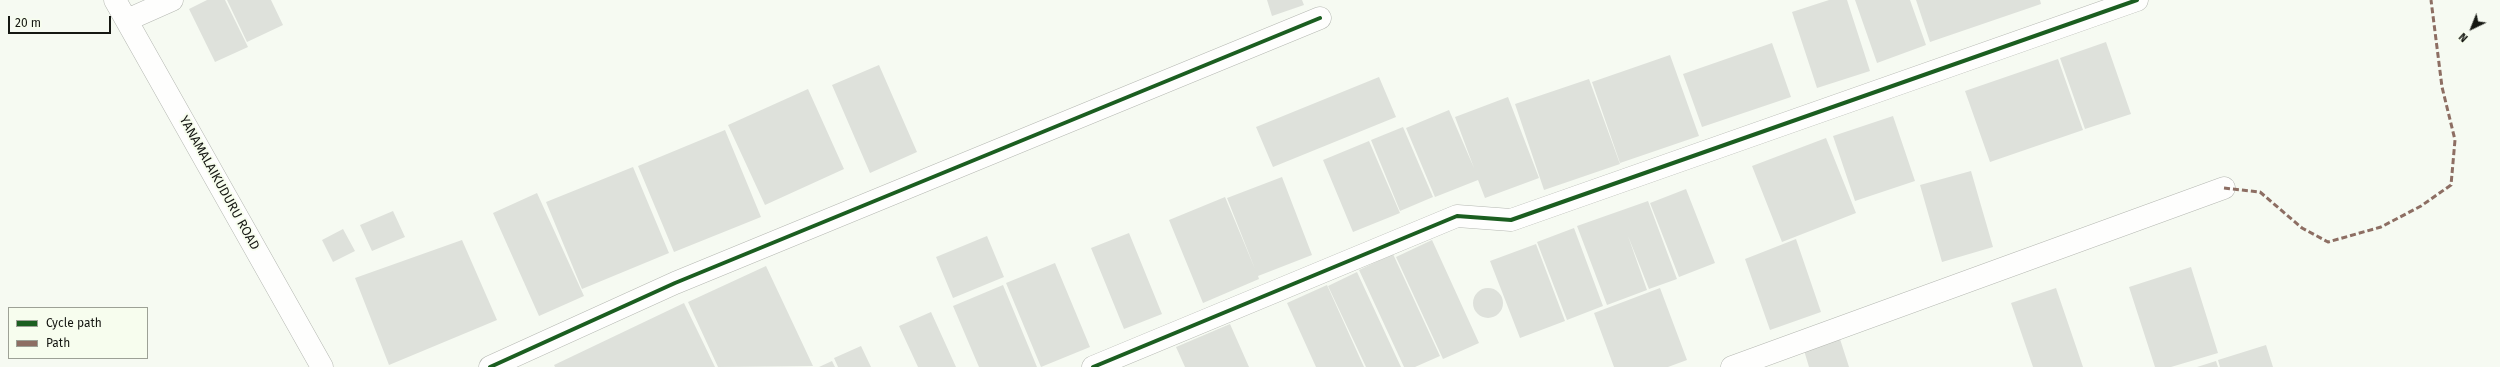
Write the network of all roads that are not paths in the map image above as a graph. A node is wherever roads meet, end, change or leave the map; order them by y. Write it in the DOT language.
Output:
graph roads {
  1 [pos="115,0"];
  2 [pos="172,0"];
  3 [pos="2137,0"];
  4 [pos="1320,18"];
  5 [pos="127,20"];
  6 [pos="2224,188"];
  7 [pos="322,367"];
  8 [pos="490,367"];
  9 [pos="1093,367"];
  10 [pos="1732,367"];
  1 -- 5 [label="street, YANAMALAIKUDURU ROAD"];
  2 -- 5 [label="street"];
  3 -- 9 [label="street"];
  4 -- 8 [label="street"];
  5 -- 7 [label="street, YANAMALAIKUDURU ROAD"];
  6 -- 10 [label="street"];
}
